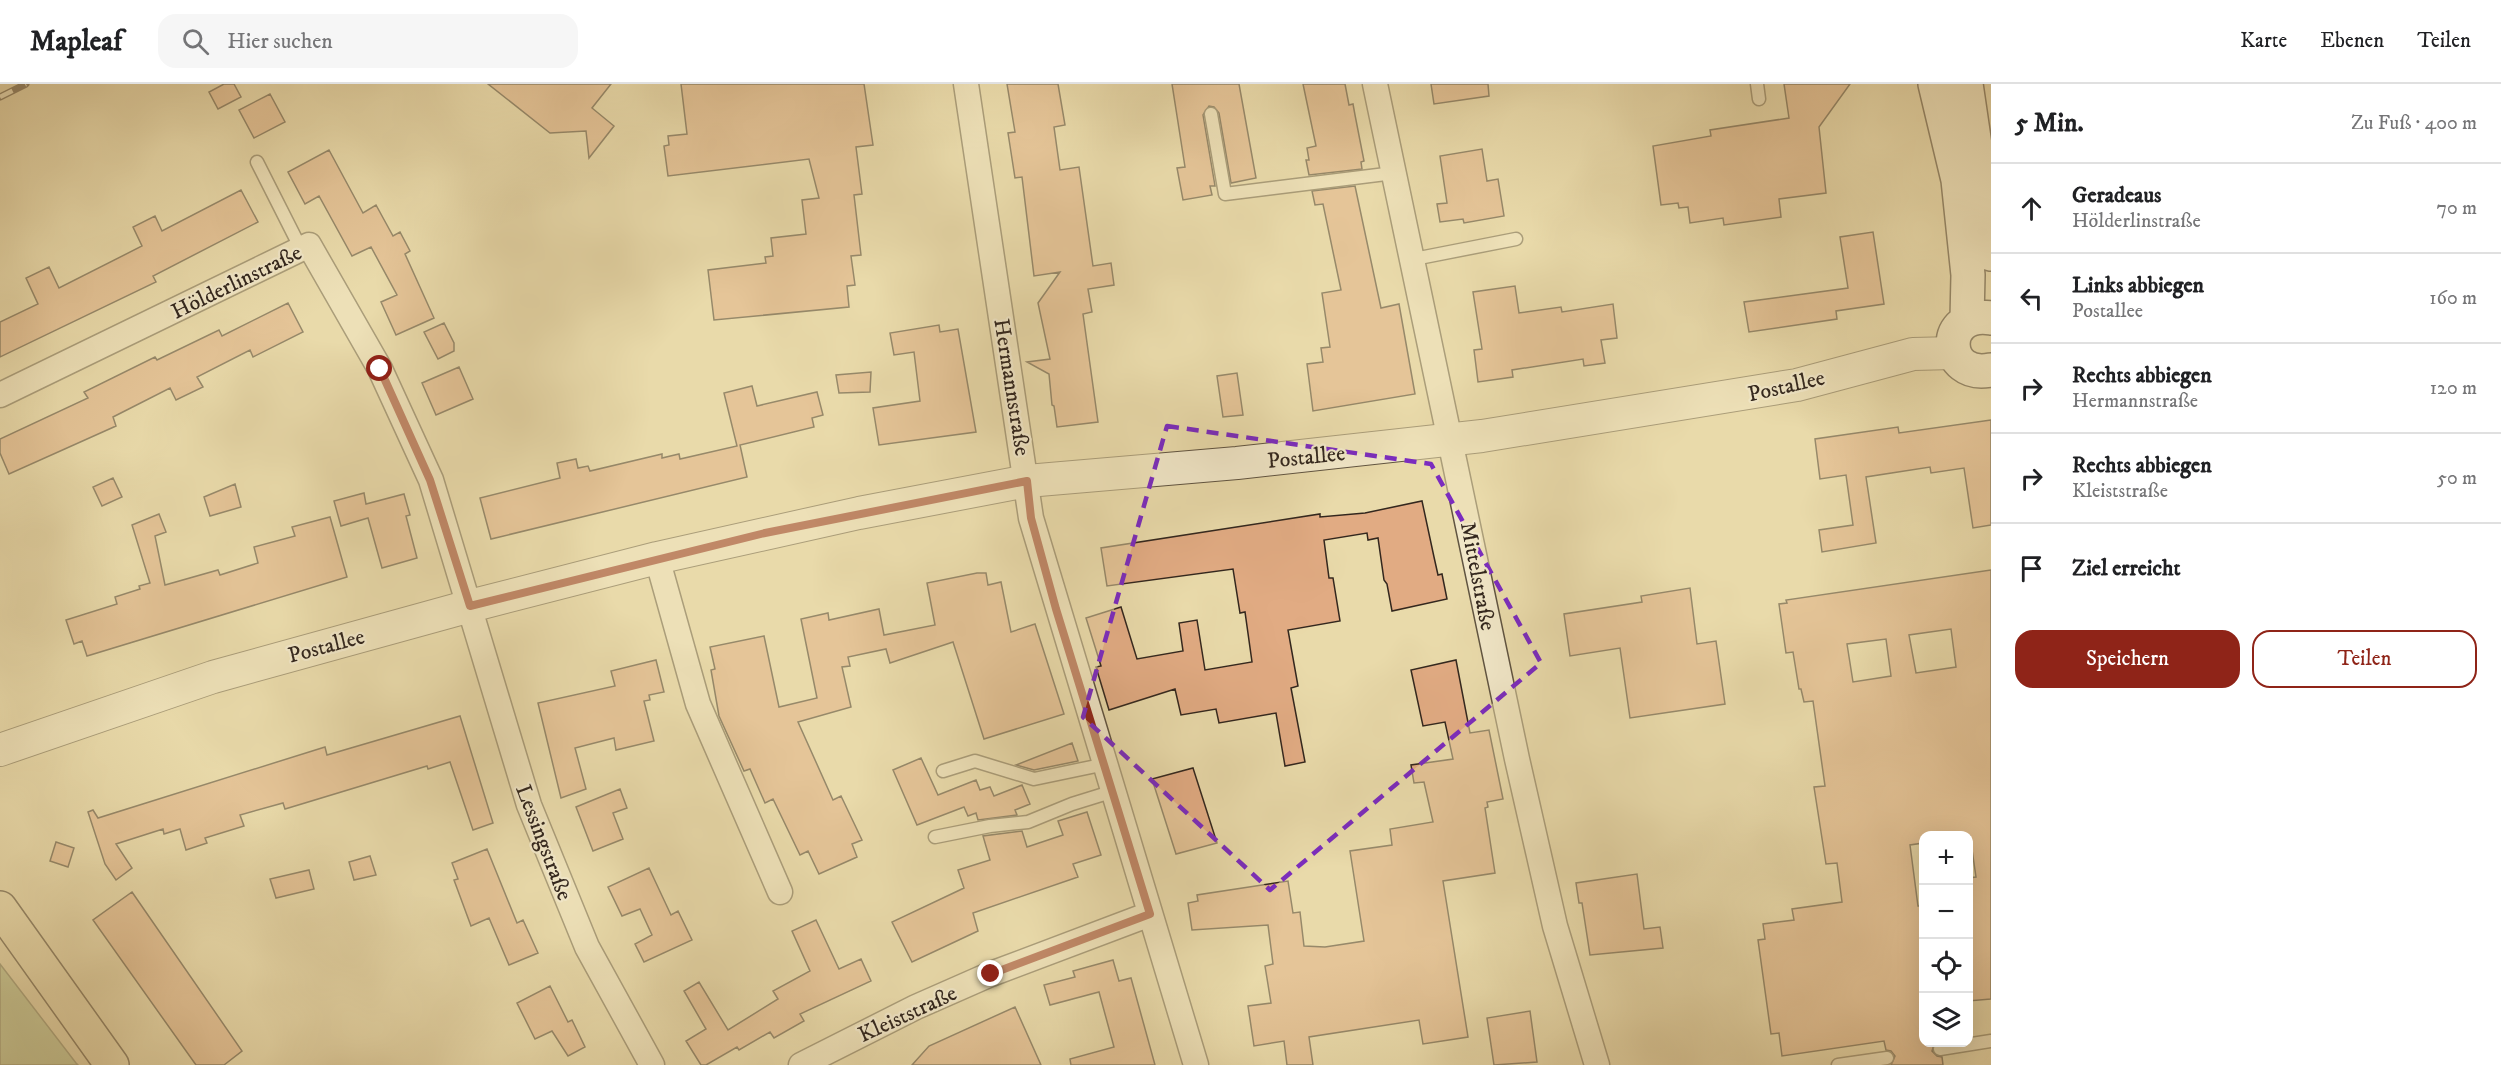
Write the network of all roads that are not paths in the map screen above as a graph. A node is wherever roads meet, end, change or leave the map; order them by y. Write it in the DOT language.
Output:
graph roads {
  1 [pos="966,84"];
  2 [pos="1375,84"];
  3 [pos="1757,84"];
  4 [pos="1935,84"];
  5 [pos="1966,84"];
  6 [pos="1760,99"];
  7 [pos="1210,114"];
  8 [pos="1983,151"];
  9 [pos="257,162"];
  10 [pos="1394,173"];
  11 [pos="1516,239"];
  12 [pos="301,249"];
  13 [pos="1991,254"];
  14 [pos="1414,259"];
  15 [pos="1979,319"];
  16 [pos="1954,353"];
  17 [pos="1991,370"];
  18 [pos="0,395"];
  19 [pos="1452,440"];
  20 [pos="1027,481"];
  21 [pos="657,558"];
  22 [pos="470,606"];
  23 [pos="0,750"];
  24 [pos="1106,764"];
  25 [pos="943,771"];
  26 [pos="1114,791"];
  27 [pos="935,837"];
  28 [pos="780,892"];
  29 [pos="0,908"];
  30 [pos="1150,914"];
  31 [pos="1991,1041"];
  32 [pos="1941,1049"];
  33 [pos="1887,1058"];
  34 [pos="112,1065"];
  35 [pos="652,1065"];
  36 [pos="801,1065"];
  37 [pos="1196,1065"];
  38 [pos="1597,1065"];
  39 [pos="1838,1065"];
  1 -- 20 [label="street, Hermannstraße"];
  2 -- 10 [label="street, Mittelstraße"];
  3 -- 6 [label="lane"];
  4 -- 15 [label="main road"];
  5 -- 8 [label="main road"];
  7 -- 10 [label="lane"];
  8 -- 13 [label="main road"];
  9 -- 12 [label="lane"];
  10 -- 14 [label="street, Mittelstraße"];
  11 -- 14 [label="lane"];
  12 -- 18 [label="street, Hölderlinstraße"];
  12 -- 22 [label="street, Hölderlinstraße"];
  14 -- 19 [label="street, Mittelstraße"];
  15 -- 16 [label="main road"];
  16 -- 17 [label="main road"];
  16 -- 19 [label="street, Postallee"];
  19 -- 20 [label="street, Postallee"];
  19 -- 38 [label="street, Mittelstraße"];
  20 -- 21 [label="street, Postallee"];
  20 -- 24 [label="street, Hermannstraße"];
  21 -- 22 [label="street, Postallee"];
  21 -- 28 [label="street"];
  22 -- 23 [label="street, Postallee"];
  22 -- 35 [label="street, Lessingstraße"];
  24 -- 25 [label="lane"];
  24 -- 26 [label="street, Hermannstraße"];
  26 -- 27 [label="lane"];
  26 -- 30 [label="street, Hermannstraße"];
  29 -- 34 [label="main road"];
  30 -- 36 [label="street, Kleiststraße"];
  30 -- 37 [label="street, Hermannstraße"];
  31 -- 32 [label="lane"];
  33 -- 39 [label="lane"];
}
